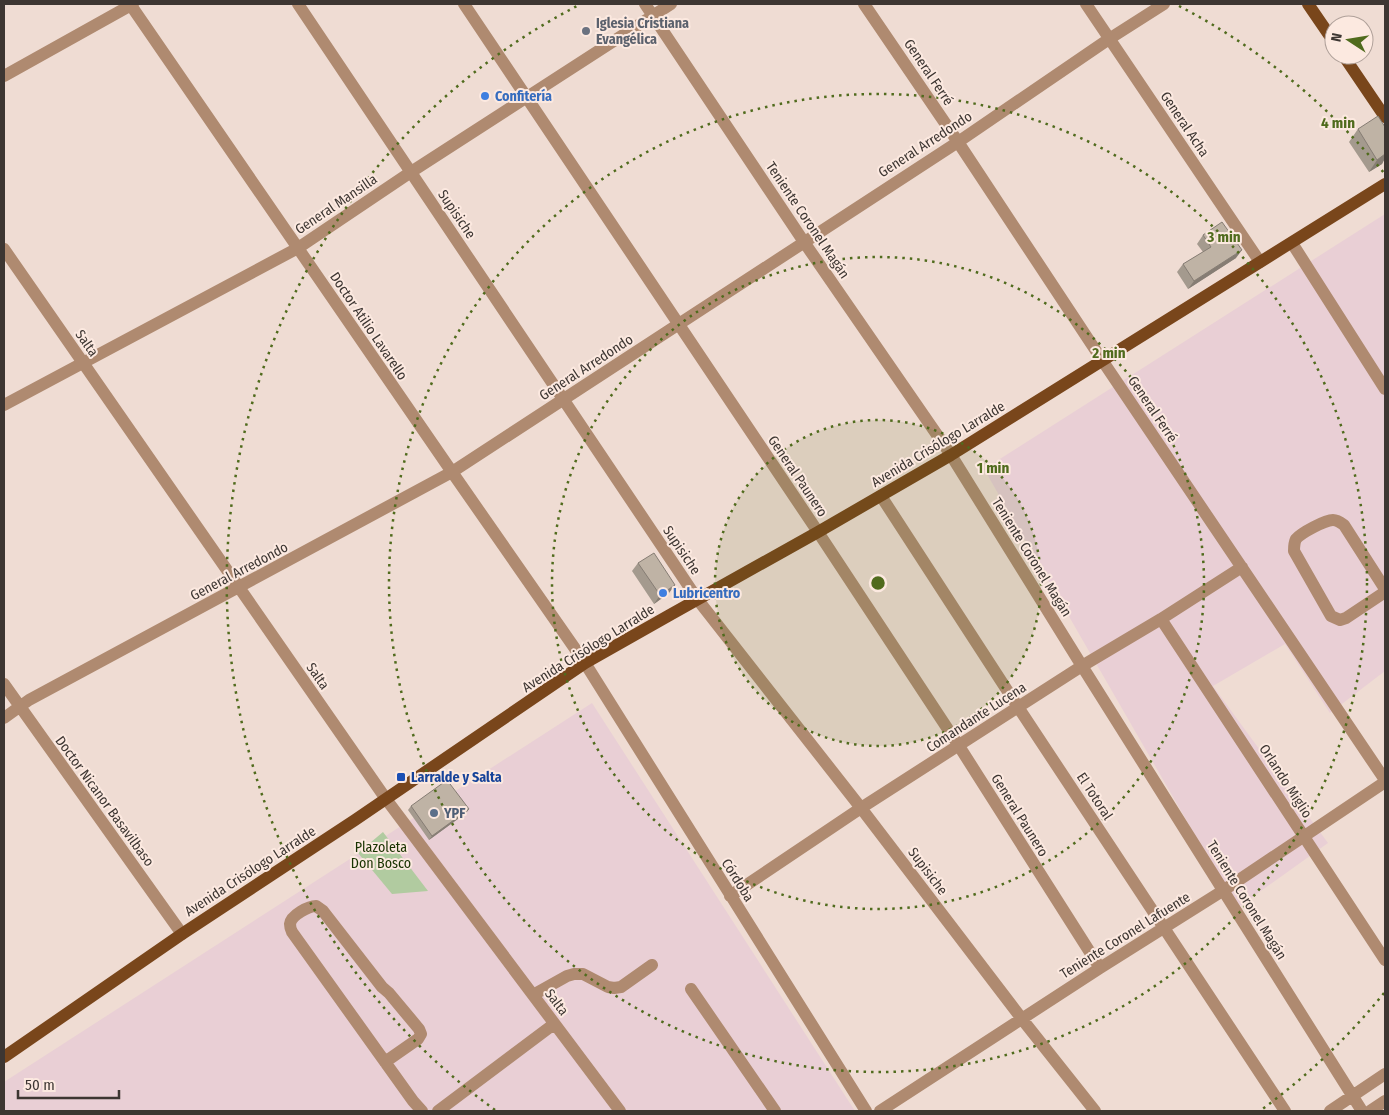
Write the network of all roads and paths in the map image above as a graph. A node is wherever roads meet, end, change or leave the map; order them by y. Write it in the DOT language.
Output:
graph roads {
  1 [pos="131,4"];
  2 [pos="298,4"];
  3 [pos="464,4"];
  4 [pos="645,4"];
  5 [pos="671,4"];
  6 [pos="864,4"];
  7 [pos="1086,4"];
  8 [pos="1164,4"];
  9 [pos="1308,4"];
  10 [pos="653,16"];
  11 [pos="1324,27"];
  12 [pos="1109,39"];
  13 [pos="1350,65"];
  14 [pos="4,76"];
  15 [pos="527,96"];
  16 [pos="1385,117"];
  17 [pos="958,142"];
  18 [pos="411,172"];
  19 [pos="1385,184"];
  20 [pos="804,242"];
  21 [pos="1292,243"];
  22 [pos="298,248"];
  23 [pos="4,249"];
  24 [pos="1260,262"];
  25 [pos="678,324"];
  26 [pos="1102,360"];
  27 [pos="82,362"];
  28 [pos="1385,389"];
  29 [pos="563,400"];
  30 [pos="4,405"];
  31 [pos="951,455"];
  32 [pos="452,472"];
  33 [pos="881,496"];
  34 [pos="818,532"];
  35 [pos="1242,567"];
  36 [pos="239,588"];
  37 [pos="1385,590"];
  38 [pos="698,600"];
  39 [pos="1161,619"];
  40 [pos="586,664"];
  41 [pos="1082,666"];
  42 [pos="4,684"];
  43 [pos="20,707"];
  44 [pos="1018,707"];
  45 [pos="4,718"];
  46 [pos="959,746"];
  47 [pos="1385,781"];
  48 [pos="386,799"];
  49 [pos="861,808"];
  50 [pos="1304,836"];
  51 [pos="1224,890"];
  52 [pos="730,896"];
  53 [pos="1164,929"];
  54 [pos="182,934"];
  55 [pos="1385,960"];
  56 [pos="652,965"];
  57 [pos="1100,968"];
  58 [pos="691,989"];
  59 [pos="533,995"];
  60 [pos="1022,1019"];
  61 [pos="554,1024"];
  62 [pos="4,1057"];
  63 [pos="385,1062"];
  64 [pos="1385,1074"];
  65 [pos="1352,1096"];
  66 [pos="1385,1101"];
  67 [pos="422,1111"];
  68 [pos="438,1111"];
  69 [pos="620,1111"];
  70 [pos="775,1111"];
  71 [pos="866,1111"];
  72 [pos="880,1111"];
  73 [pos="1095,1111"];
  74 [pos="1285,1111"];
  75 [pos="1330,1111"];
  76 [pos="1362,1111"];
  77 [pos="1370,1111"];
  1 -- 14 [label="street"];
  1 -- 22 [label="street, Doctor Atilio Lavarello"];
  2 -- 18 [label="street, Supisiche"];
  3 -- 15 [label="street, General Paunero"];
  4 -- 10 [label="street, Teniente Coronel Magán"];
  5 -- 10 [label="street, General Mansilla"];
  6 -- 17 [label="street, General Ferré"];
  7 -- 12 [label="street, General Acha"];
  8 -- 12 [label="street, General Arredondo"];
  9 -- 11 [label="main road"];
  10 -- 15 [label="street, General Mansilla"];
  10 -- 20 [label="street, Teniente Coronel Magán"];
  12 -- 17 [label="street, General Arredondo"];
  12 -- 24 [label="street, General Acha"];
  13 -- 16 [label="main road"];
  15 -- 18 [label="street, General Mansilla"];
  15 -- 25 [label="street, General Paunero"];
  17 -- 20 [label="street, General Arredondo"];
  17 -- 26 [label="street, General Ferré"];
  18 -- 22 [label="street, General Mansilla"];
  18 -- 29 [label="street, Supisiche"];
  19 -- 21 [label="main road, Avenida Crisólogo Larralde"];
  20 -- 25 [label="street, General Arredondo"];
  20 -- 31 [label="street, Teniente Coronel Magán"];
  21 -- 24 [label="main road, Avenida Crisólogo Larralde"];
  21 -- 28 [label="street"];
  22 -- 27 [label="street, General Mansilla"];
  22 -- 32 [label="street, Doctor Atilio Lavarello"];
  23 -- 27 [label="street, Salta"];
  24 -- 26 [label="main road, Avenida Crisólogo Larralde"];
  25 -- 29 [label="street, General Arredondo"];
  25 -- 34 [label="street, General Paunero"];
  26 -- 31 [label="main road, Avenida Crisólogo Larralde"];
  26 -- 35 [label="street, General Ferré"];
  27 -- 30 [label="street, General Mansilla"];
  27 -- 36 [label="street, Salta"];
  29 -- 32 [label="street, General Arredondo"];
  29 -- 38 [label="street, Supisiche"];
  31 -- 33 [label="main road, Avenida Crisólogo Larralde"];
  31 -- 41 [label="street, Teniente Coronel Magán"];
  32 -- 36 [label="street, General Arredondo"];
  32 -- 40 [label="street, Doctor Atilio Lavarello"];
  33 -- 34 [label="main road, Avenida Crisólogo Larralde"];
  33 -- 44 [label="street, El Totoral"];
  34 -- 38 [label="main road, Avenida Crisólogo Larralde"];
  34 -- 46 [label="street, General Paunero"];
  35 -- 39 [label="street, Comandante Lucena"];
  35 -- 47 [label="street, General Ferré"];
  36 -- 43 [label="street, General Arredondo"];
  36 -- 48 [label="street, Salta"];
  37 -- 37 [label="street"];
  38 -- 40 [label="main road, Avenida Crisólogo Larralde"];
  38 -- 49 [label="street, Supisiche"];
  39 -- 41 [label="street, Comandante Lucena"];
  39 -- 50 [label="street, Orlando Miglio"];
  40 -- 48 [label="main road, Avenida Crisólogo Larralde"];
  40 -- 52 [label="street, Córdoba"];
  41 -- 44 [label="street, Comandante Lucena"];
  41 -- 51 [label="street, Teniente Coronel Magán"];
  42 -- 43 [label="street, Doctor Nicanor Basavilbaso"];
  43 -- 45 [label="street, General Arredondo"];
  43 -- 54 [label="street, Doctor Nicanor Basavilbaso"];
  44 -- 46 [label="street, Comandante Lucena"];
  44 -- 53 [label="street, El Totoral"];
  46 -- 49 [label="street, Comandante Lucena"];
  46 -- 57 [label="street, General Paunero"];
  47 -- 50 [label="street, Teniente Coronel Lafuente"];
  48 -- 54 [label="main road, Avenida Crisólogo Larralde"];
  48 -- 59 [label="street, Salta"];
  49 -- 52 [label="street, Comandante Lucena"];
  49 -- 60 [label="street, Supisiche"];
  50 -- 51 [label="street, Teniente Coronel Lafuente"];
  50 -- 55 [label="street, Orlando Miglio"];
  51 -- 53 [label="street, Teniente Coronel Lafuente"];
  51 -- 65 [label="street, Teniente Coronel Magán"];
  52 -- 71 [label="street, Córdoba"];
  53 -- 57 [label="street, Teniente Coronel Lafuente"];
  53 -- 74 [label="street, El Totoral"];
  54 -- 62 [label="main road, Avenida Crisólogo Larralde"];
  56 -- 59 [label="street"];
  57 -- 60 [label="street, Teniente Coronel Lafuente"];
  58 -- 70 [label="street"];
  59 -- 61 [label="street, Salta"];
  60 -- 72 [label="street, Teniente Coronel Lafuente"];
  60 -- 73 [label="street, Supisiche"];
  61 -- 68 [label="street"];
  61 -- 69 [label="street, Salta"];
  63 -- 63 [label="street"];
  63 -- 67 [label="street"];
  64 -- 65 [label="street"];
  65 -- 75 [label="street"];
  65 -- 76 [label="street, Teniente Coronel Magán"];
  66 -- 77 [label="street"];
}
